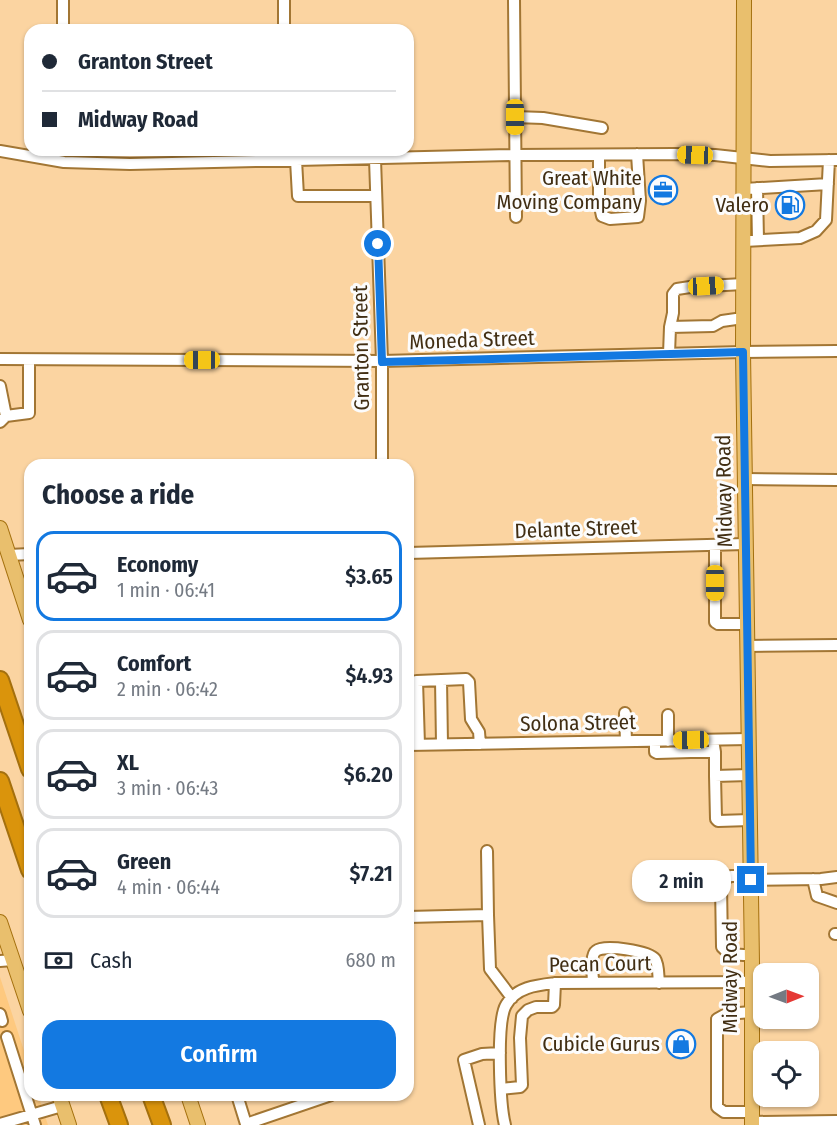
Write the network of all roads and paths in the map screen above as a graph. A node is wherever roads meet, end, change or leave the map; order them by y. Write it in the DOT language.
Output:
graph roads {
  1 [pos="63,0"];
  2 [pos="284,0"];
  3 [pos="514,0"];
  4 [pos="744,0"];
  5 [pos="63,24"];
  6 [pos="284,24"];
  7 [pos="515,117"];
  8 [pos="602,128"];
  9 [pos="0,151"];
  10 [pos="638,154"];
  11 [pos="24,155"];
  12 [pos="515,155"];
  13 [pos="599,155"];
  14 [pos="29,156"];
  15 [pos="64,156"];
  16 [pos="268,156"];
  17 [pos="287,156"];
  18 [pos="375,159"];
  19 [pos="744,159"];
  20 [pos="296,160"];
  21 [pos="833,160"];
  22 [pos="64,162"];
  23 [pos="828,184"];
  24 [pos="750,189"];
  25 [pos="376,196"];
  26 [pos="516,217"];
  27 [pos="758,240"];
  28 [pos="744,241"];
  29 [pos="744,284"];
  30 [pos="743,318"];
  31 [pos="670,327"];
  32 [pos="837,351"];
  33 [pos="743,352"];
  34 [pos="669,354"];
  35 [pos="0,359"];
  36 [pos="29,360"];
  37 [pos="382,362"];
  38 [pos="0,386"];
  39 [pos="3,419"];
  40 [pos="382,459"];
  41 [pos="745,479"];
  42 [pos="837,480"];
  43 [pos="0,528"];
  44 [pos="745,544"];
  45 [pos="715,545"];
  46 [pos="24,554"];
  47 [pos="414,554"];
  48 [pos="9,555"];
  49 [pos="24,601"];
  50 [pos="747,624"];
  51 [pos="837,645"];
  52 [pos="747,646"];
  53 [pos="0,680"];
  54 [pos="441,680"];
  55 [pos="414,682"];
  56 [pos="625,713"];
  57 [pos="668,715"];
  58 [pos="749,739"];
  59 [pos="691,740"];
  60 [pos="714,740"];
  61 [pos="626,741"];
  62 [pos="655,741"];
  63 [pos="669,741"];
  64 [pos="442,744"];
  65 [pos="480,744"];
  66 [pos="414,745"];
  67 [pos="24,751"];
  68 [pos="691,752"];
  69 [pos="715,752"];
  70 [pos="749,775"];
  71 [pos="715,776"];
  72 [pos="0,781"];
  73 [pos="750,820"];
  74 [pos="488,851"];
  75 [pos="24,852"];
  76 [pos="837,877"];
  77 [pos="751,878"];
  78 [pos="813,879"];
  79 [pos="837,903"];
  80 [pos="488,915"];
  81 [pos="414,917"];
  82 [pos="0,922"];
  83 [pos="752,955"];
  84 [pos="6,961"];
  85 [pos="752,982"];
  86 [pos="555,983"];
  87 [pos="593,983"];
  88 [pos="659,983"];
  89 [pos="24,998"];
  90 [pos="512,998"];
  91 [pos="752,1012"];
  92 [pos="8,1037"];
  93 [pos="500,1053"];
  94 [pos="501,1089"];
  95 [pos="24,1090"];
  96 [pos="27,1101"];
  97 [pos="61,1101"];
  98 [pos="110,1101"];
  99 [pos="143,1101"];
  100 [pos="154,1101"];
  101 [pos="190,1101"];
  102 [pos="239,1101"];
  103 [pos="313,1101"];
  104 [pos="33,1120"];
  105 [pos="752,1120"];
  106 [pos="836,1121"];
  107 [pos="0,1124"];
  108 [pos="245,1124"];
  109 [pos="69,1125"];
  110 [pos="119,1125"];
  111 [pos="150,1125"];
  112 [pos="162,1125"];
  113 [pos="198,1125"];
  114 [pos="479,1125"];
  115 [pos="506,1125"];
  1 -- 5 [label="street"];
  2 -- 6 [label="street"];
  3 -- 7 [label="street"];
  4 -- 19 [label="main road, Midway Road"];
  7 -- 8 [label="street"];
  7 -- 12 [label="street"];
  9 -- 11 [label="street"];
  10 -- 13 [label="street"];
  10 -- 13 [label="street"];
  10 -- 19 [label="street"];
  12 -- 13 [label="street"];
  12 -- 18 [label="street"];
  12 -- 26 [label="street"];
  14 -- 22 [label="street"];
  15 -- 22 [label="street"];
  16 -- 22 [label="street"];
  17 -- 20 [label="street"];
  18 -- 20 [label="street"];
  18 -- 25 [label="street, Granton Street"];
  19 -- 21 [label="street"];
  19 -- 24 [label="main road, Midway Road"];
  20 -- 25 [label="street"];
  21 -- 23 [label="street"];
  23 -- 24 [label="street"];
  23 -- 27 [label="street"];
  24 -- 27 [label="street"];
  24 -- 28 [label="main road, Midway Road"];
  25 -- 37 [label="street, Granton Street"];
  27 -- 28 [label="street"];
  28 -- 29 [label="main road, Midway Road"];
  29 -- 30 [label="main road, Midway Road"];
  29 -- 31 [label="street"];
  30 -- 31 [label="street"];
  30 -- 33 [label="main road, Midway Road"];
  31 -- 34 [label="street"];
  32 -- 33 [label="street, Moneda Street"];
  33 -- 34 [label="street, Moneda Street"];
  33 -- 41 [label="main road, Midway Road"];
  34 -- 37 [label="street, Moneda Street"];
  35 -- 36 [label="street, Moneda Street"];
  36 -- 37 [label="street, Moneda Street"];
  36 -- 39 [label="street"];
  37 -- 40 [label="street, Granton Street"];
  38 -- 39 [label="street"];
  41 -- 42 [label="street"];
  41 -- 44 [label="main road, Midway Road"];
  43 -- 48 [label="main road"];
  44 -- 45 [label="street, Delante Street"];
  44 -- 50 [label="main road, Midway Road"];
  45 -- 47 [label="street, Delante Street"];
  45 -- 50 [label="street"];
  46 -- 48 [label="street"];
  48 -- 49 [label="main road"];
  50 -- 52 [label="main road, Midway Road"];
  51 -- 52 [label="street"];
  52 -- 58 [label="main road, Midway Road"];
  53 -- 67 [label="highway"];
  54 -- 55 [label="street"];
  54 -- 64 [label="street"];
  54 -- 65 [label="street"];
  56 -- 61 [label="street"];
  57 -- 63 [label="street"];
  58 -- 60 [label="street, Solona Street"];
  58 -- 70 [label="main road, Midway Road"];
  59 -- 60 [label="street, Solona Street"];
  59 -- 63 [label="street, Solona Street"];
  59 -- 68 [label="street"];
  60 -- 69 [label="street"];
  61 -- 62 [label="street, Solona Street"];
  61 -- 65 [label="street, Solona Street"];
  62 -- 63 [label="street, Solona Street"];
  62 -- 68 [label="street"];
  64 -- 65 [label="street, Solona Street"];
  64 -- 66 [label="street, Solona Street"];
  68 -- 69 [label="street"];
  69 -- 71 [label="street"];
  70 -- 71 [label="street"];
  70 -- 73 [label="main road, Midway Road"];
  71 -- 73 [label="street"];
  72 -- 75 [label="highway"];
  73 -- 77 [label="main road, Midway Road"];
  74 -- 80 [label="street"];
  76 -- 78 [label="street"];
  77 -- 78 [label="street"];
  77 -- 83 [label="main road, Midway Road"];
  77 -- 83 [label="street"];
  78 -- 79 [label="street"];
  80 -- 81 [label="street"];
  80 -- 90 [label="street"];
  82 -- 84 [label="main road"];
  83 -- 85 [label="main road, Midway Road"];
  84 -- 89 [label="main road"];
  85 -- 88 [label="street, Pecan Court"];
  85 -- 91 [label="main road, Midway Road"];
  86 -- 87 [label="street, Pecan Court"];
  86 -- 90 [label="street, Pecan Court"];
  86 -- 94 [label="street"];
  87 -- 88 [label="street, Pecan Court"];
  87 -- 88 [label="street"];
  90 -- 93 [label="street"];
  91 -- 105 [label="main road, Midway Road"];
  91 -- 105 [label="street"];
  92 -- 95 [label="street"];
  93 -- 94 [label="street"];
  93 -- 114 [label="street"];
  94 -- 115 [label="street"];
  96 -- 104 [label="street"];
  97 -- 104 [label="street"];
  97 -- 109 [label="main road"];
  98 -- 110 [label="highway"];
  99 -- 111 [label="highway"];
  100 -- 112 [label="highway"];
  101 -- 113 [label="main road"];
  102 -- 108 [label="street"];
  103 -- 108 [label="street"];
  104 -- 107 [label="street"];
  105 -- 106 [label="street"];
}
